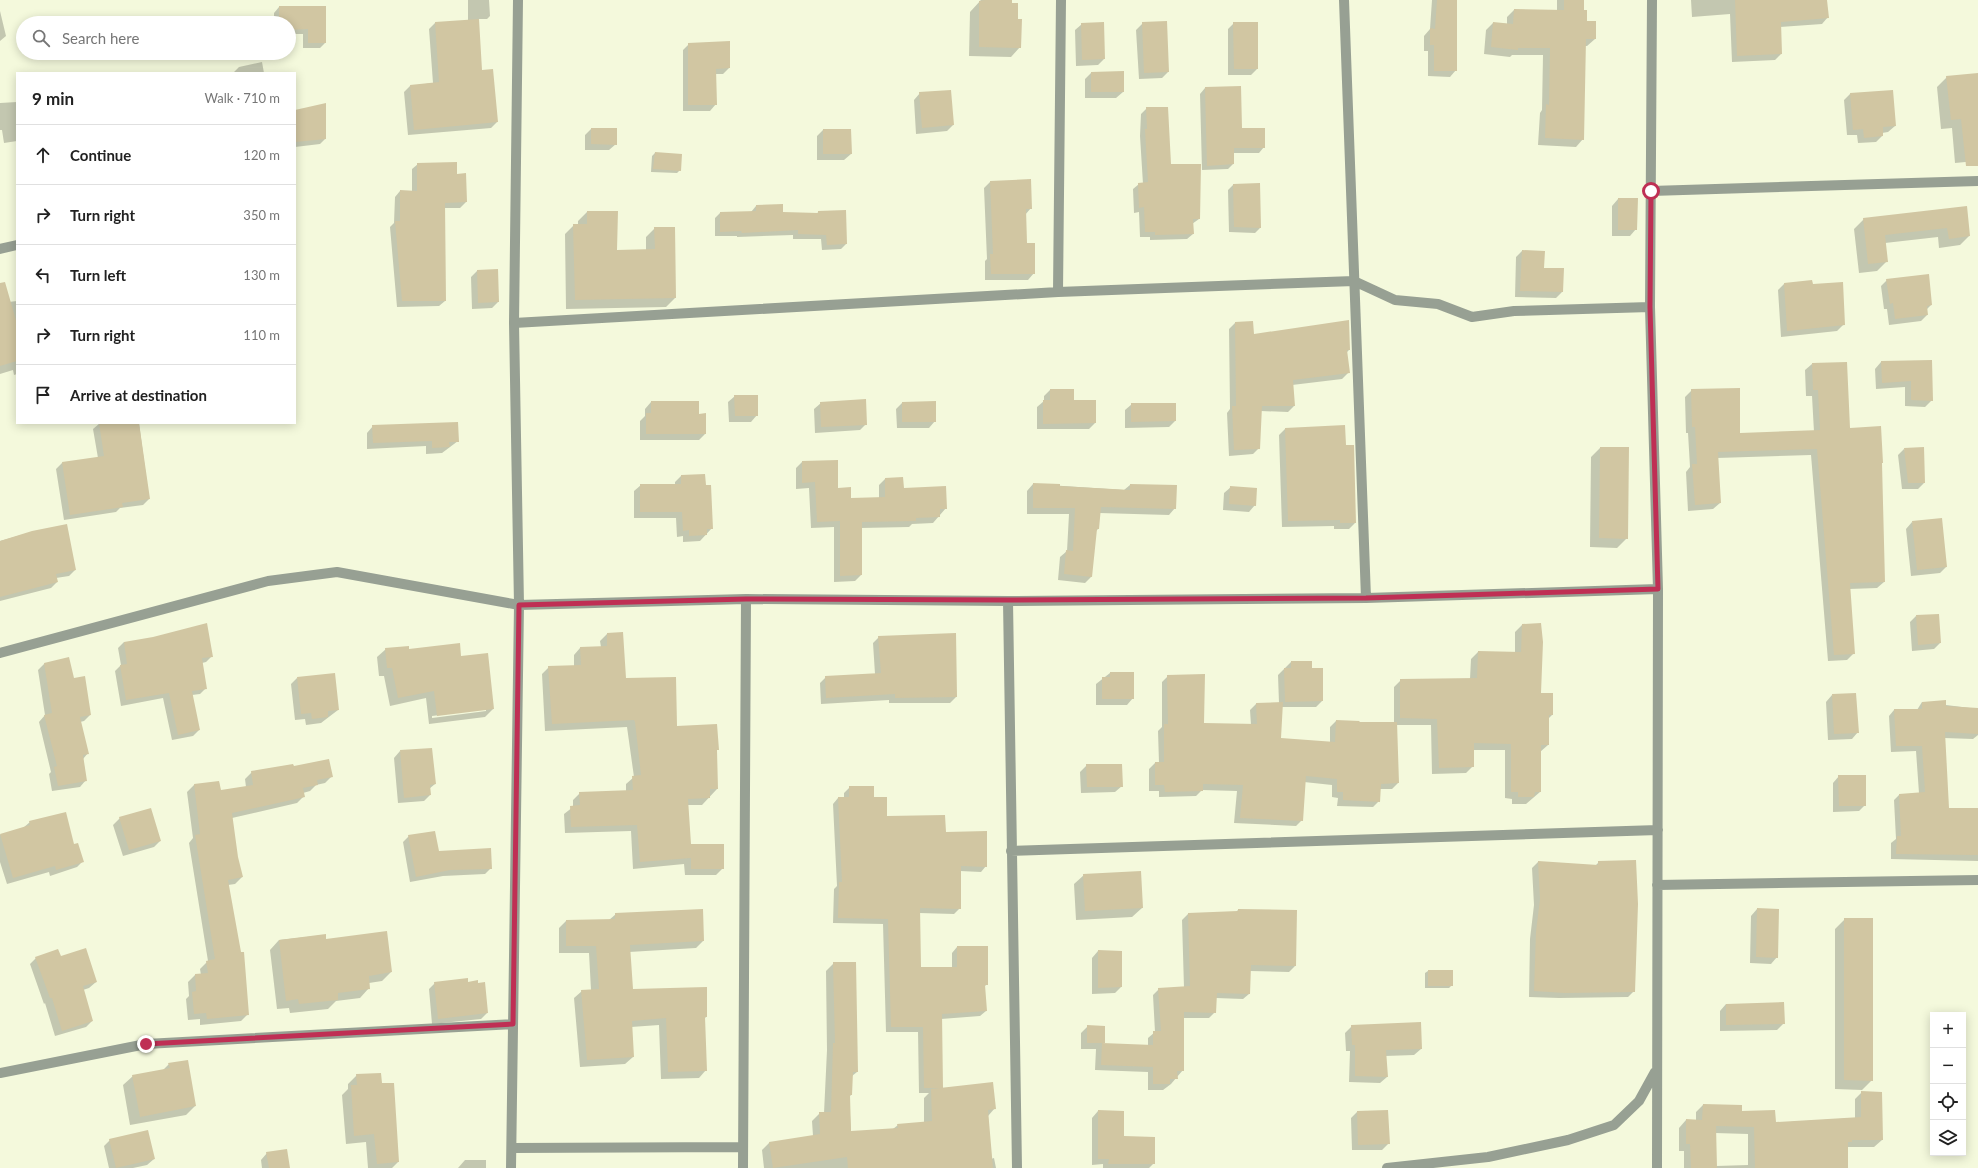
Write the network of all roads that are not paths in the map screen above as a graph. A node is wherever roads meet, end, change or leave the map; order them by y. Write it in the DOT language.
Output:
graph roads {
  1 [pos="518,0"];
  2 [pos="1061,0"];
  3 [pos="1344,0"];
  4 [pos="1652,0"];
  5 [pos="1978,181"];
  6 [pos="1651,191"];
  7 [pos="16,245"];
  8 [pos="0,249"];
  9 [pos="1354,281"];
  10 [pos="1058,292"];
  11 [pos="1650,307"];
  12 [pos="514,323"];
  13 [pos="1658,589"];
  14 [pos="1366,598"];
  15 [pos="746,599"];
  16 [pos="1008,600"];
  17 [pos="519,605"];
  18 [pos="0,653"];
  19 [pos="1658,830"];
  20 [pos="1011,851"];
  21 [pos="1978,880"];
  22 [pos="1657,885"];
  23 [pos="513,1024"];
  24 [pos="1656,1071"];
  25 [pos="0,1073"];
  26 [pos="742,1147"];
  27 [pos="512,1148"];
  28 [pos="511,1168"];
  29 [pos="743,1168"];
  30 [pos="1017,1168"];
  31 [pos="1386,1168"];
  32 [pos="1657,1168"];
  1 -- 12 [label="street"];
  2 -- 10 [label="street"];
  3 -- 9 [label="street"];
  4 -- 6 [label="street"];
  5 -- 6 [label="street"];
  6 -- 11 [label="street"];
  7 -- 8 [label="street"];
  9 -- 10 [label="street"];
  9 -- 11 [label="street"];
  9 -- 14 [label="street"];
  10 -- 12 [label="street"];
  11 -- 13 [label="street"];
  12 -- 17 [label="street"];
  13 -- 14 [label="street"];
  13 -- 19 [label="street"];
  14 -- 16 [label="street"];
  15 -- 16 [label="street"];
  15 -- 17 [label="street"];
  15 -- 26 [label="street"];
  16 -- 20 [label="street"];
  17 -- 18 [label="street"];
  17 -- 23 [label="street"];
  19 -- 20 [label="street"];
  19 -- 22 [label="street"];
  20 -- 30 [label="street"];
  21 -- 22 [label="street"];
  22 -- 24 [label="street"];
  23 -- 25 [label="street"];
  23 -- 27 [label="street"];
  24 -- 31 [label="street"];
  24 -- 32 [label="street"];
  26 -- 27 [label="street"];
  26 -- 29 [label="street"];
  27 -- 28 [label="street"];
}
